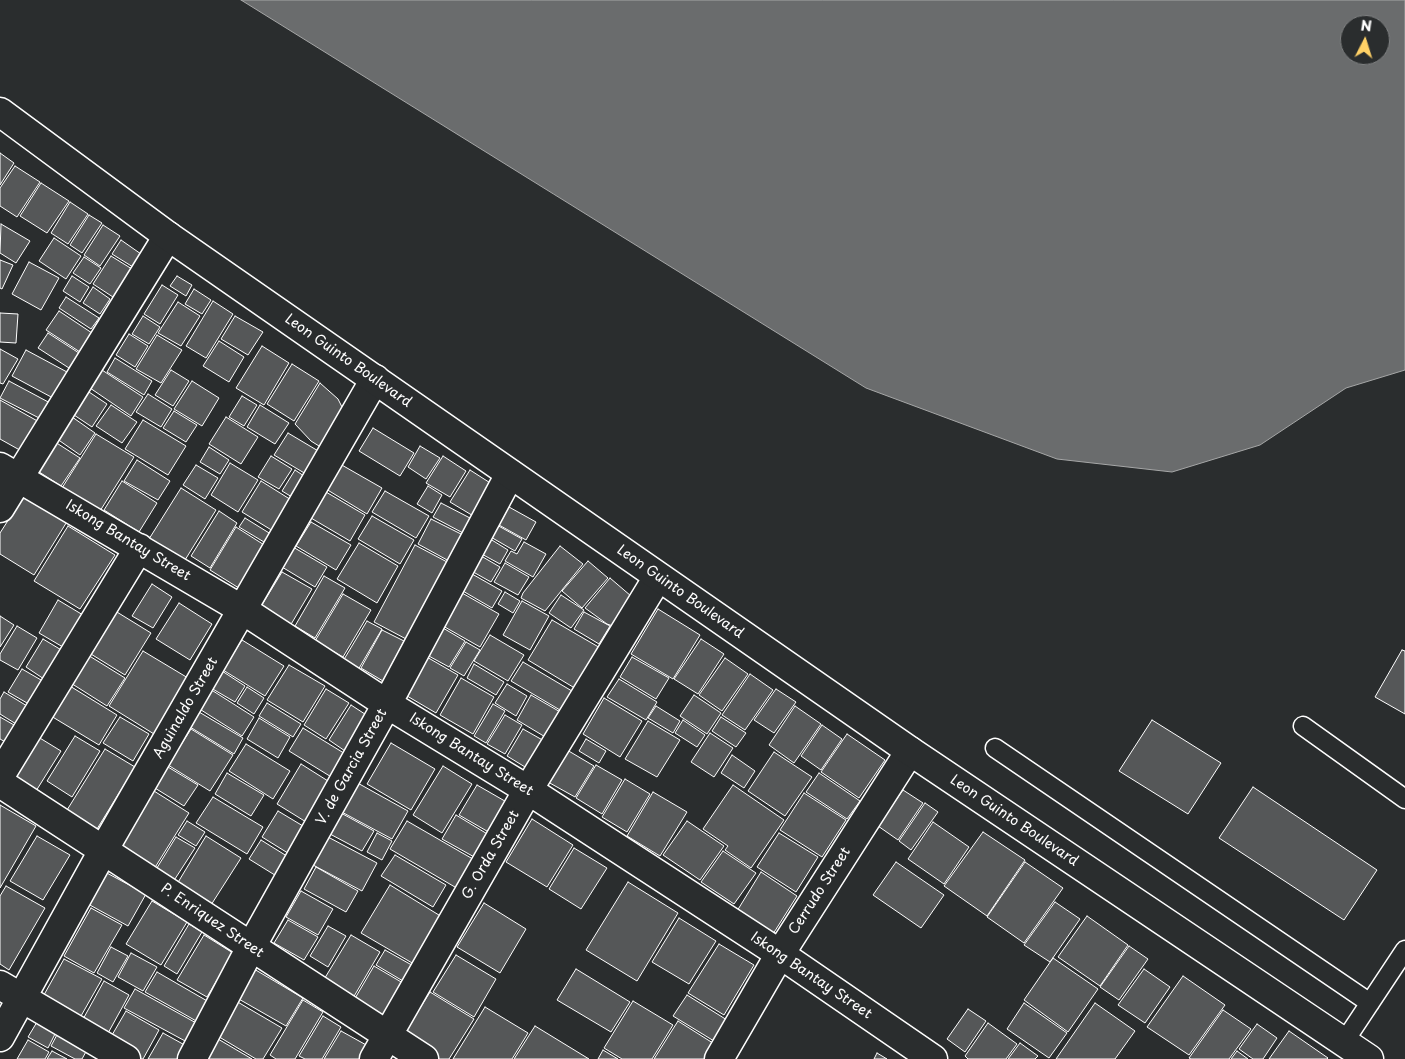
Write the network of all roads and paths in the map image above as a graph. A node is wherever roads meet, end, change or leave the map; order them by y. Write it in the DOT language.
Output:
graph roads {
  1 [pos="0,112"];
  2 [pos="168,236"];
  3 [pos="374,379"];
  4 [pos="10,472"];
  5 [pos="510,474"];
  6 [pos="0,508"];
  7 [pos="139,548"];
  8 [pos="658,577"];
  9 [pos="243,610"];
  10 [pos="387,704"];
  11 [pos="1303,726"];
  12 [pos="995,748"];
  13 [pos="910,751"];
  14 [pos="0,776"];
  15 [pos="0,783"];
  16 [pos="528,790"];
  17 [pos="1405,799"];
  18 [pos="104,849"];
  19 [pos="251,947"];
  20 [pos="1405,950"];
  21 [pos="780,954"];
  22 [pos="10,991"];
  23 [pos="1370,1003"];
  24 [pos="0,1037"];
  25 [pos="1344,1042"];
  26 [pos="380,1048"];
  27 [pos="126,1059"];
  28 [pos="192,1059"];
  29 [pos="424,1059"];
  30 [pos="719,1059"];
  31 [pos="933,1059"];
  32 [pos="1370,1059"];
  1 -- 2 [label="street, Leon Guinto Boulevard"];
  2 -- 3 [label="street, Leon Guinto Boulevard"];
  2 -- 4 [label="street"];
  3 -- 5 [label="street, Leon Guinto Boulevard"];
  3 -- 9 [label="street, Aguinaldo Street"];
  4 -- 6 [label="street"];
  4 -- 7 [label="street, Iskong Bantay Street"];
  5 -- 8 [label="street, Leon Guinto Boulevard"];
  5 -- 10 [label="street, V. de Garcia Street"];
  7 -- 9 [label="street, Iskong Bantay Street"];
  7 -- 14 [label="street"];
  8 -- 13 [label="street, Leon Guinto Boulevard"];
  8 -- 16 [label="street, G. Orda Street"];
  9 -- 10 [label="street, Iskong Bantay Street"];
  9 -- 18 [label="street, Aguinaldo Street"];
  10 -- 16 [label="street, Iskong Bantay Street"];
  10 -- 19 [label="street, V. de Garcia Street"];
  11 -- 17 [label="lane"];
  12 -- 23 [label="lane"];
  13 -- 21 [label="street, Cerrudo Street"];
  13 -- 25 [label="street, Leon Guinto Boulevard"];
  15 -- 18 [label="street, P. Enriquez Street"];
  16 -- 21 [label="street, Iskong Bantay Street"];
  16 -- 26 [label="street, G. Orda Street"];
  18 -- 19 [label="street, P. Enriquez Street"];
  18 -- 22 [label="street, Aguinaldo Street"];
  19 -- 26 [label="street, P. Enriquez Street"];
  19 -- 28 [label="street, V. de Garcia Street"];
  20 -- 23 [label="lane"];
  21 -- 30 [label="street, Cerrudo Street"];
  21 -- 31 [label="street, Iskong Bantay Street"];
  22 -- 24 [label="street, Aguinaldo Street"];
  22 -- 27 [label="street"];
  23 -- 25 [label="lane"];
  25 -- 32 [label="street, Leon Guinto Boulevard"];
  26 -- 29 [label="street, P. Enriquez Street"];
}
